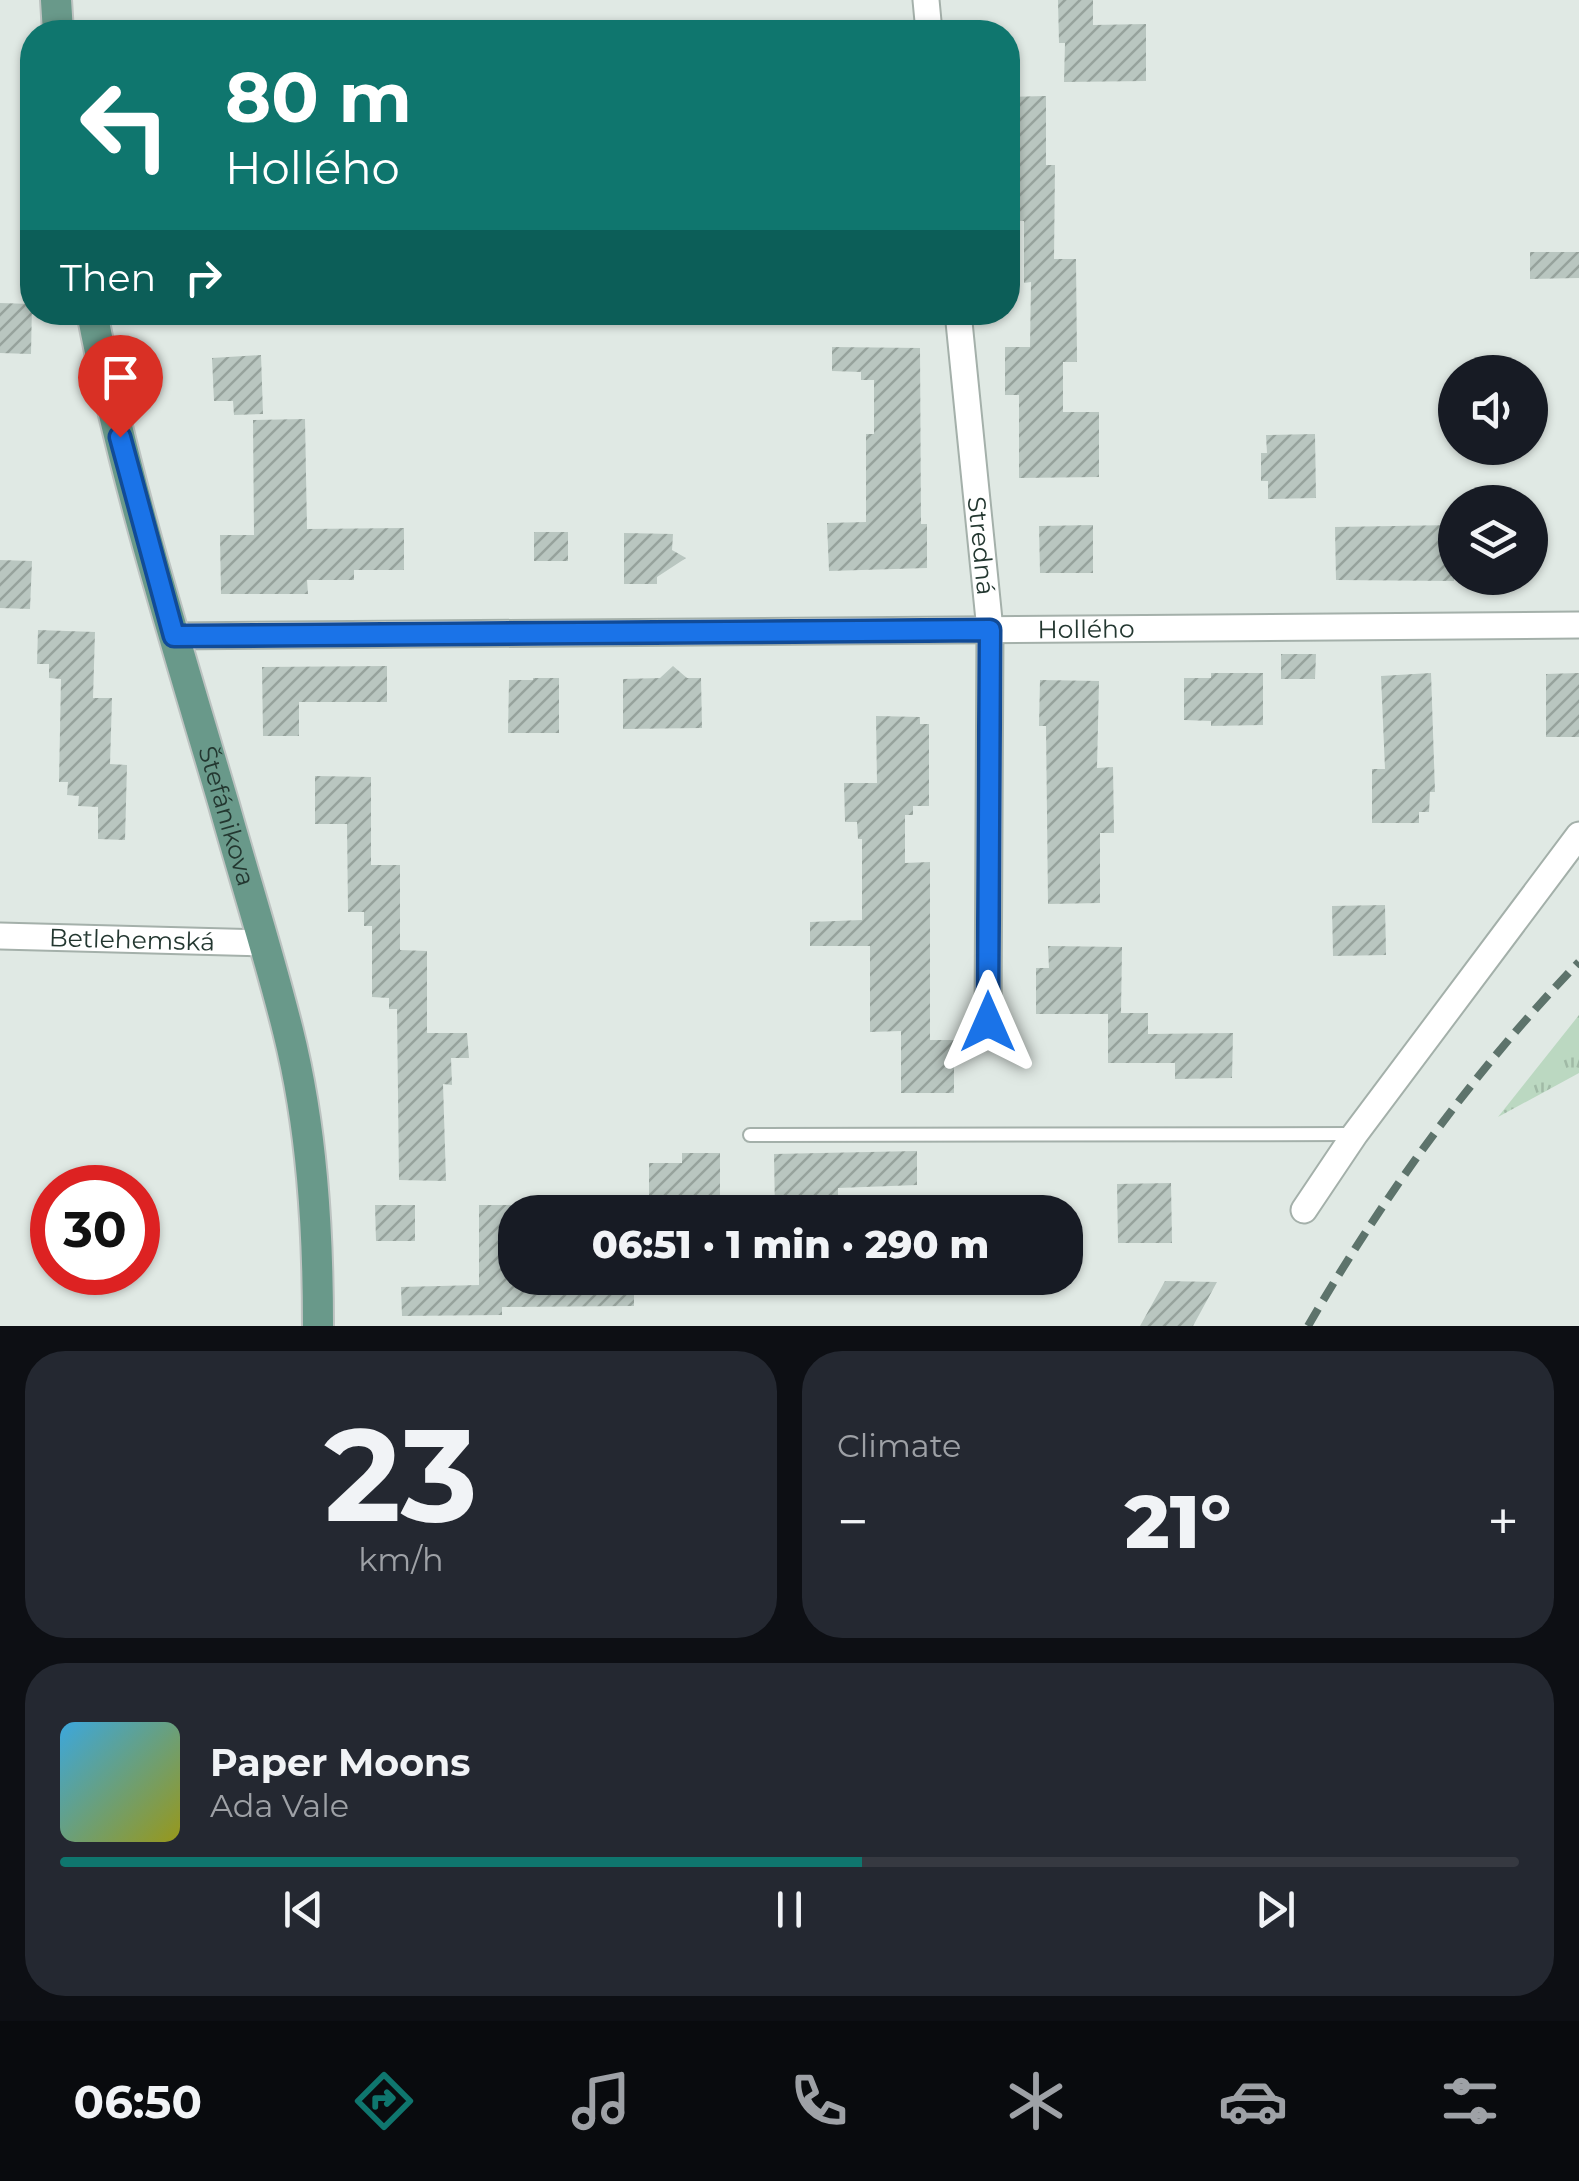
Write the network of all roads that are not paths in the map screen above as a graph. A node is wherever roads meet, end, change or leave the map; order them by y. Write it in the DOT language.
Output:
graph roads {
  1 [pos="94,325"];
  2 [pos="959,325"];
  3 [pos="1579,625"];
  4 [pos="990,630"];
  5 [pos="174,636"];
  6 [pos="1579,835"];
  7 [pos="0,936"];
  8 [pos="264,943"];
  9 [pos="988,1022"];
  10 [pos="750,1134"];
  11 [pos="1355,1134"];
  12 [pos="1304,1210"];
  13 [pos="318,1326"];
  1 -- 5 [label="main road, Štefánikova"];
  2 -- 4 [label="street, Stredná"];
  3 -- 4 [label="street, Hollého"];
  4 -- 5 [label="street, Hollého"];
  4 -- 9 [label="street, Stredná"];
  5 -- 8 [label="main road, Štefánikova"];
  6 -- 11 [label="street"];
  7 -- 8 [label="street, Betlehemská"];
  8 -- 13 [label="main road, Štefánikova"];
  10 -- 11 [label="lane"];
  11 -- 12 [label="street"];
}
